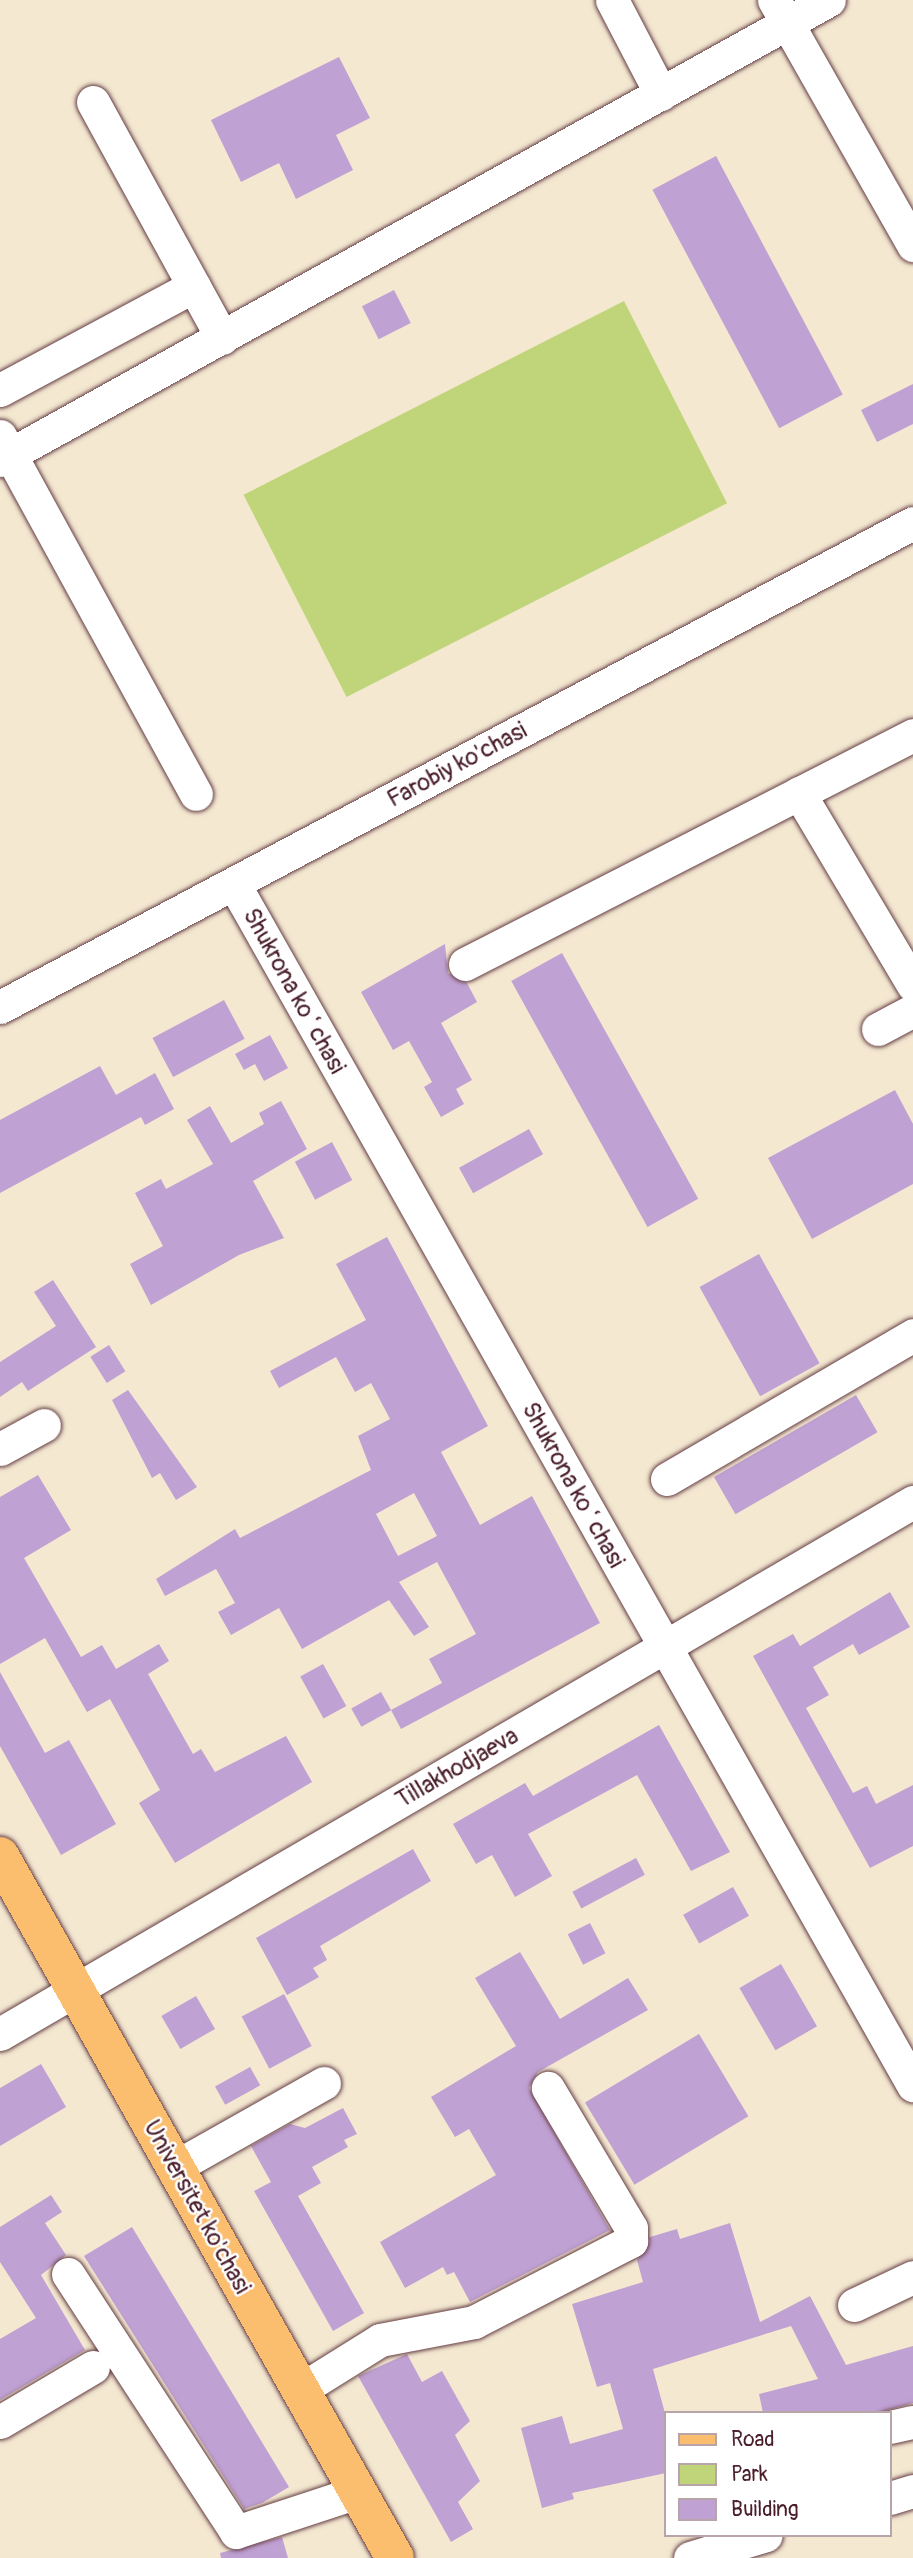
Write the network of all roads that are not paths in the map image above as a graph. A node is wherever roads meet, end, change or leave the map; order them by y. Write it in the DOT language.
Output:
graph roads {
  1 [pos="612,0"];
  2 [pos="829,0"];
  3 [pos="780,12"];
  4 [pos="661,94"];
  5 [pos="93,102"];
  6 [pos="913,245"];
  7 [pos="194,286"];
  8 [pos="222,338"];
  9 [pos="0,390"];
  10 [pos="3,450"];
  11 [pos="913,523"];
  12 [pos="913,735"];
  13 [pos="799,793"];
  14 [pos="196,794"];
  15 [pos="234,884"];
  16 [pos="465,964"];
  17 [pos="913,985"];
  18 [pos="0,1007"];
  19 [pos="913,1010"];
  20 [pos="878,1029"];
  21 [pos="913,1335"];
  22 [pos="44,1425"];
  23 [pos="0,1449"];
  24 [pos="667,1479"];
  25 [pos="913,1502"];
  26 [pos="665,1647"];
  27 [pos="0,1856"];
  28 [pos="76,1990"];
  29 [pos="0,2034"];
  30 [pos="324,2083"];
  31 [pos="913,2085"];
  32 [pos="548,2088"];
  33 [pos="175,2167"];
  34 [pos="68,2274"];
  35 [pos="913,2277"];
  36 [pos="854,2305"];
  37 [pos="93,2367"];
  38 [pos="300,2390"];
  39 [pos="0,2422"];
  40 [pos="913,2491"];
  41 [pos="358,2492"];
  42 [pos="892,2497"];
  43 [pos="759,2537"];
  44 [pos="395,2558"];
  45 [pos="690,2558"];
  1 -- 4 [label="street"];
  2 -- 3 [label="street"];
  3 -- 4 [label="street"];
  3 -- 6 [label="street"];
  4 -- 8 [label="street"];
  5 -- 7 [label="street"];
  7 -- 8 [label="street"];
  7 -- 9 [label="street"];
  8 -- 10 [label="street"];
  10 -- 14 [label="street"];
  11 -- 15 [label="street, Farobiy ko'chasi"];
  12 -- 13 [label="street"];
  13 -- 16 [label="street"];
  13 -- 17 [label="street"];
  15 -- 18 [label="street, Farobiy ko'chasi"];
  15 -- 26 [label="street, Shukrona koʻchasi"];
  19 -- 20 [label="street"];
  21 -- 24 [label="street"];
  22 -- 23 [label="street"];
  25 -- 26 [label="street, Tillakhodjaeva"];
  26 -- 28 [label="street, Tillakhodjaeva"];
  26 -- 31 [label="street, Shukrona koʻchasi"];
  27 -- 28 [label="main road, Universitet ko'chasi"];
  28 -- 29 [label="street, Tillakhodjaeva"];
  28 -- 33 [label="main road, Universitet ko'chasi"];
  30 -- 33 [label="street"];
  32 -- 38 [label="street"];
  33 -- 38 [label="main road, Universitet ko'chasi"];
  34 -- 41 [label="street"];
  35 -- 36 [label="street"];
  37 -- 39 [label="street"];
  38 -- 41 [label="main road, Universitet ko'chasi"];
  40 -- 42 [label="street"];
  41 -- 44 [label="main road, Universitet ko'chasi"];
  43 -- 45 [label="street"];
}
